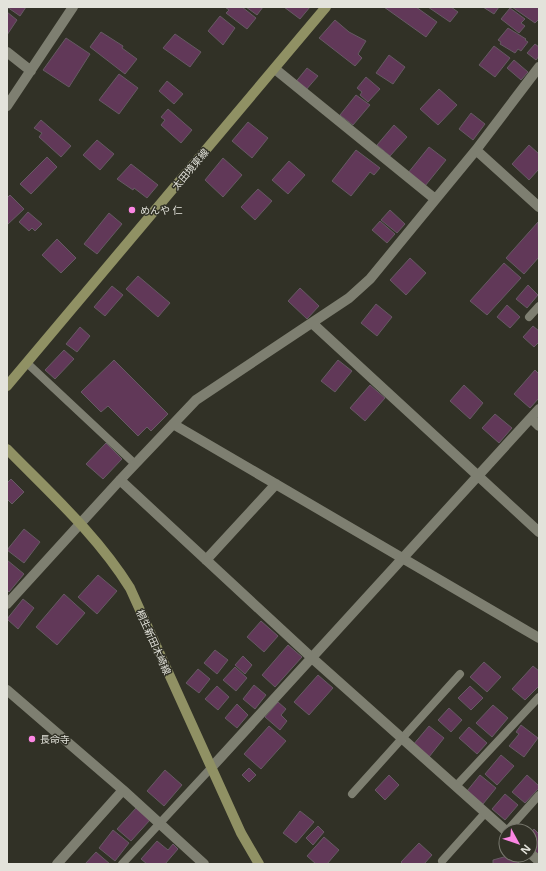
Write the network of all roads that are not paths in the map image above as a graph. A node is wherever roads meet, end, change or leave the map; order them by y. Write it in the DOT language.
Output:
graph roads {
  1 [pos="73,7"];
  2 [pos="326,7"];
  3 [pos="7,52"];
  4 [pos="539,67"];
  5 [pos="275,69"];
  6 [pos="31,71"];
  7 [pos="7,106"];
  8 [pos="476,150"];
  9 [pos="435,199"];
  10 [pos="539,207"];
  11 [pos="539,306"];
  12 [pos="529,317"];
  13 [pos="312,323"];
  14 [pos="27,363"];
  15 [pos="7,386"];
  16 [pos="539,409"];
  17 [pos="531,418"];
  18 [pos="173,424"];
  19 [pos="539,426"];
  20 [pos="7,449"];
  21 [pos="135,464"];
  22 [pos="477,477"];
  23 [pos="120,480"];
  24 [pos="276,484"];
  25 [pos="81,524"];
  26 [pos="537,527"];
  27 [pos="403,558"];
  28 [pos="206,560"];
  29 [pos="7,604"];
  30 [pos="539,638"];
  31 [pos="312,658"];
  32 [pos="460,674"];
  33 [pos="7,690"];
  34 [pos="539,697"];
  35 [pos="402,739"];
  36 [pos="211,768"];
  37 [pos="456,786"];
  38 [pos="123,790"];
  39 [pos="352,794"];
  40 [pos="539,795"];
  41 [pos="485,813"];
  42 [pos="160,823"];
  43 [pos="513,823"];
  44 [pos="498,824"];
  45 [pos="442,861"];
  46 [pos="57,864"];
  47 [pos="122,864"];
  48 [pos="204,864"];
  49 [pos="259,864"];
  1 -- 6 [label="street"];
  2 -- 5 [label="main road, 太田境東線"];
  3 -- 6 [label="street"];
  4 -- 8 [label="street"];
  5 -- 9 [label="street"];
  5 -- 14 [label="main road, 太田境東線"];
  6 -- 7 [label="street"];
  8 -- 9 [label="street"];
  8 -- 10 [label="street"];
  9 -- 13 [label="street"];
  11 -- 12 [label="lane"];
  13 -- 18 [label="street"];
  13 -- 22 [label="street"];
  14 -- 15 [label="main road, 太田境東線"];
  14 -- 21 [label="lane"];
  16 -- 17 [label="street"];
  17 -- 19 [label="street"];
  17 -- 22 [label="street"];
  18 -- 21 [label="street"];
  18 -- 24 [label="street"];
  20 -- 25 [label="main road, 桐生新田木崎線"];
  21 -- 23 [label="street"];
  22 -- 26 [label="street"];
  22 -- 27 [label="street"];
  23 -- 25 [label="street"];
  23 -- 28 [label="street"];
  24 -- 27 [label="street"];
  24 -- 28 [label="street"];
  25 -- 29 [label="street"];
  25 -- 36 [label="main road, 桐生新田木崎線"];
  27 -- 30 [label="street"];
  27 -- 31 [label="street"];
  28 -- 31 [label="street"];
  31 -- 35 [label="street"];
  31 -- 36 [label="street"];
  32 -- 35 [label="lane"];
  33 -- 38 [label="street"];
  34 -- 37 [label="lane"];
  35 -- 37 [label="street"];
  35 -- 39 [label="lane"];
  36 -- 42 [label="lane"];
  36 -- 49 [label="main road, 桐生新田木崎線"];
  37 -- 41 [label="street"];
  38 -- 42 [label="street"];
  38 -- 46 [label="street"];
  40 -- 43 [label="lane"];
  41 -- 44 [label="street"];
  41 -- 45 [label="lane"];
  42 -- 47 [label="lane"];
  42 -- 48 [label="street"];
}
